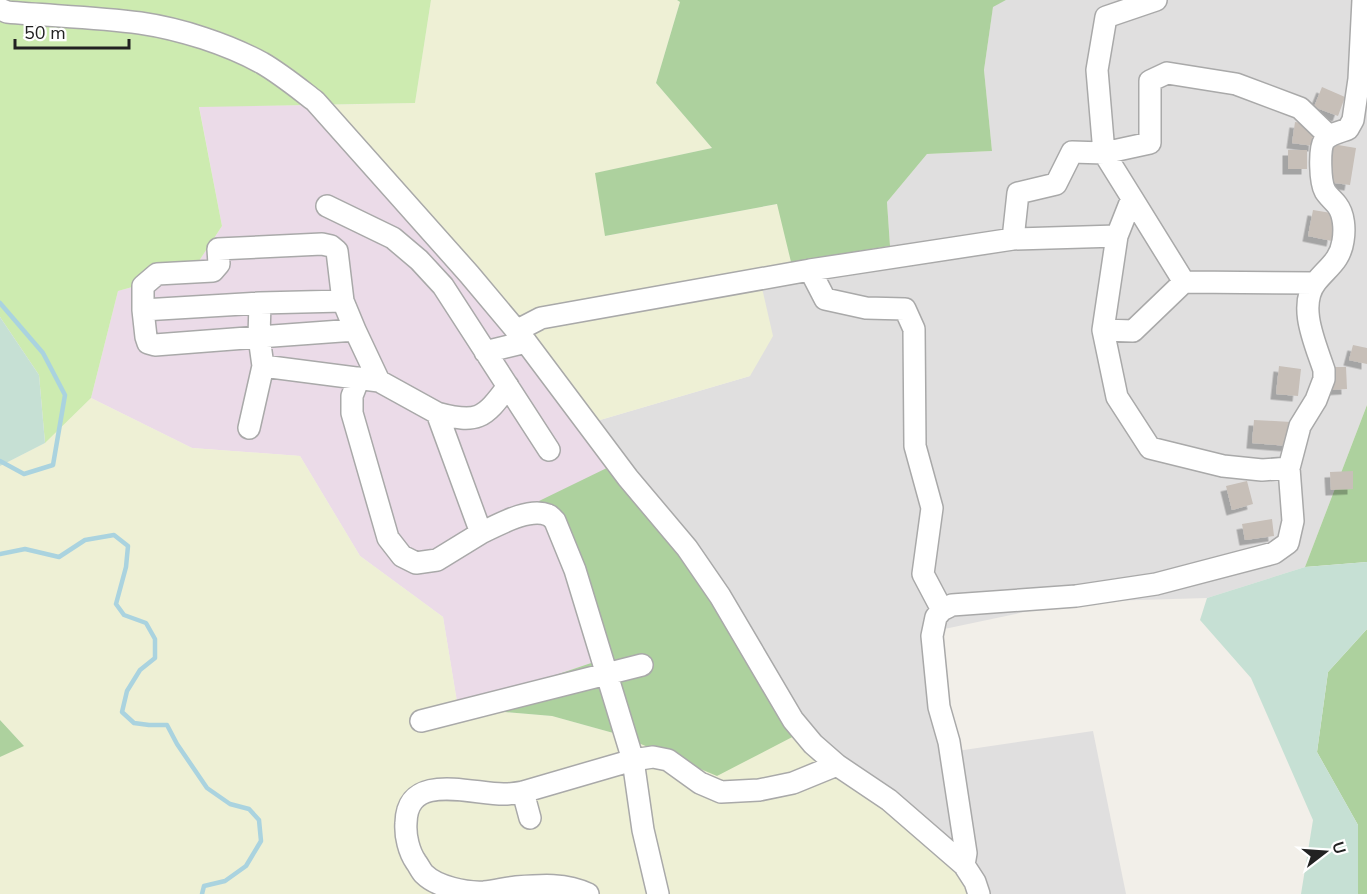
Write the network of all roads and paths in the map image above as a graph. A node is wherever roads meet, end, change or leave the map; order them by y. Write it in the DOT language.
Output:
graph roads {
  1 [pos="1156,0"];
  2 [pos="1363,0"];
  3 [pos="0,9"];
  4 [pos="1329,136"];
  5 [pos="1104,153"];
  6 [pos="1132,198"];
  7 [pos="327,206"];
  8 [pos="1117,236"];
  9 [pos="1013,239"];
  10 [pos="810,270"];
  11 [pos="1184,282"];
  12 [pos="1315,283"];
  13 [pos="343,301"];
  14 [pos="260,303"];
  15 [pos="143,310"];
  16 [pos="356,330"];
  17 [pos="1103,330"];
  18 [pos="259,337"];
  19 [pos="521,337"];
  20 [pos="485,352"];
  21 [pos="263,366"];
  22 [pos="369,380"];
  23 [pos="508,386"];
  24 [pos="437,414"];
  25 [pos="249,428"];
  26 [pos="549,450"];
  27 [pos="1289,468"];
  28 [pos="481,533"];
  29 [pos="942,610"];
  30 [pos="642,665"];
  31 [pos="607,673"];
  32 [pos="421,721"];
  33 [pos="633,760"];
  34 [pos="837,765"];
  35 [pos="523,792"];
  36 [pos="530,818"];
  37 [pos="964,865"];
  38 [pos="551,890"];
  39 [pos="588,894"];
  40 [pos="658,894"];
  41 [pos="979,894"];
  1 -- 5 [label="street"];
  2 -- 4 [label="street"];
  3 -- 19 [label="street"];
  4 -- 5 [label="street"];
  4 -- 12 [label="street"];
  5 -- 6 [label="street"];
  5 -- 9 [label="street"];
  6 -- 8 [label="street"];
  6 -- 11 [label="street"];
  7 -- 20 [label="street"];
  8 -- 9 [label="street"];
  8 -- 17 [label="street"];
  9 -- 10 [label="street"];
  10 -- 19 [label="street"];
  10 -- 29 [label="street"];
  11 -- 12 [label="street"];
  11 -- 17 [label="street"];
  12 -- 27 [label="street"];
  13 -- 14 [label="street"];
  13 -- 15 [label="street"];
  13 -- 16 [label="street"];
  14 -- 15 [label="street"];
  14 -- 18 [label="street"];
  15 -- 18 [label="street"];
  16 -- 18 [label="street"];
  16 -- 22 [label="street"];
  17 -- 27 [label="street"];
  18 -- 21 [label="street"];
  19 -- 20 [label="street"];
  19 -- 34 [label="street"];
  20 -- 23 [label="street"];
  21 -- 22 [label="street"];
  21 -- 25 [label="street"];
  22 -- 24 [label="street"];
  22 -- 28 [label="street"];
  23 -- 24 [label="street"];
  23 -- 26 [label="street"];
  24 -- 28 [label="street"];
  27 -- 29 [label="street"];
  28 -- 31 [label="street"];
  29 -- 37 [label="street"];
  30 -- 31 [label="street"];
  31 -- 32 [label="street"];
  31 -- 33 [label="street"];
  33 -- 34 [label="street"];
  33 -- 35 [label="street"];
  33 -- 40 [label="street"];
  34 -- 37 [label="street"];
  35 -- 36 [label="street"];
  35 -- 38 [label="street"];
  37 -- 41 [label="street"];
  38 -- 39 [label="street"];
}
